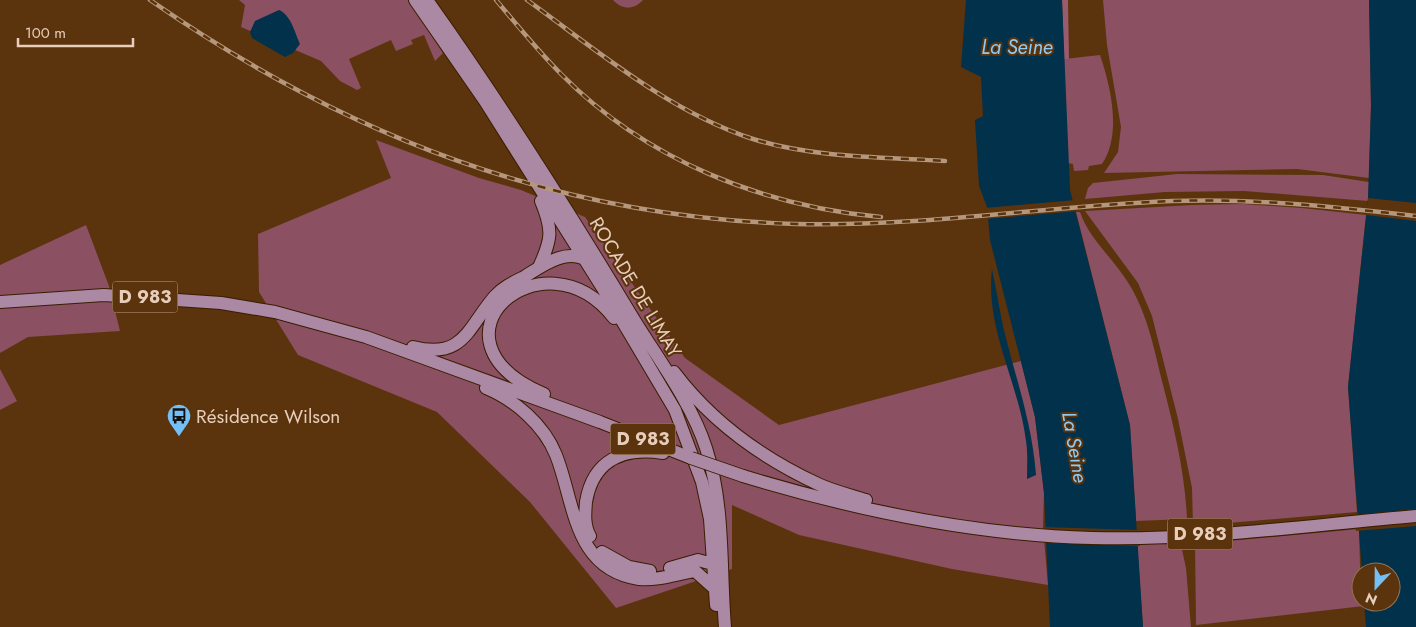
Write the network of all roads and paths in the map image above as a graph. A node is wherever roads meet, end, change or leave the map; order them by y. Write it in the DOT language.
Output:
graph roads {
  1 [pos="415,0"];
  2 [pos="427,0"];
  3 [pos="527,169"];
  4 [pos="584,259"];
  5 [pos="539,267"];
  6 [pos="612,283"];
  7 [pos="0,302"];
  8 [pos="626,307"];
  9 [pos="366,337"];
  10 [pos="418,357"];
  11 [pos="650,366"];
  12 [pos="600,422"];
  13 [pos="688,458"];
  14 [pos="698,470"];
  15 [pos="1416,516"];
  16 [pos="915,518"];
  17 [pos="718,565"];
  18 [pos="696,566"];
  19 [pos="714,588"];
  20 [pos="718,627"];
  21 [pos="725,627"];
  1 -- 3 [label="main road, ROCADE DE LIMAY"];
  2 -- 6 [label="main road, ROCADE DE LIMAY"];
  3 -- 4 [label="main road, ROCADE DE LIMAY"];
  3 -- 5 [label="main road"];
  4 -- 5 [label="main road"];
  4 -- 6 [label="main road"];
  4 -- 11 [label="main road, ROCADE DE LIMAY"];
  5 -- 9 [label="main road"];
  6 -- 8 [label="main road, ROCADE DE LIMAY"];
  7 -- 9 [label="main road, D 983"];
  8 -- 16 [label="main road"];
  8 -- 17 [label="main road, ROCADE DE LIMAY"];
  9 -- 10 [label="main road, D 983"];
  10 -- 12 [label="main road, D 983"];
  10 -- 18 [label="main road"];
  11 -- 12 [label="main road"];
  11 -- 14 [label="main road, ROCADE DE LIMAY"];
  12 -- 13 [label="main road, D 983"];
  13 -- 16 [label="main road, D 983, bridge"];
  13 -- 18 [label="main road"];
  14 -- 17 [label="main road, ROCADE DE LIMAY"];
  14 -- 18 [label="main road"];
  15 -- 16 [label="main road, D 983"];
  17 -- 18 [label="main road"];
  17 -- 19 [label="main road, ROCADE DE LIMAY"];
  17 -- 21 [label="main road, ROCADE DE LIMAY"];
  18 -- 19 [label="main road"];
  19 -- 20 [label="main road, ROCADE DE LIMAY"];
}
